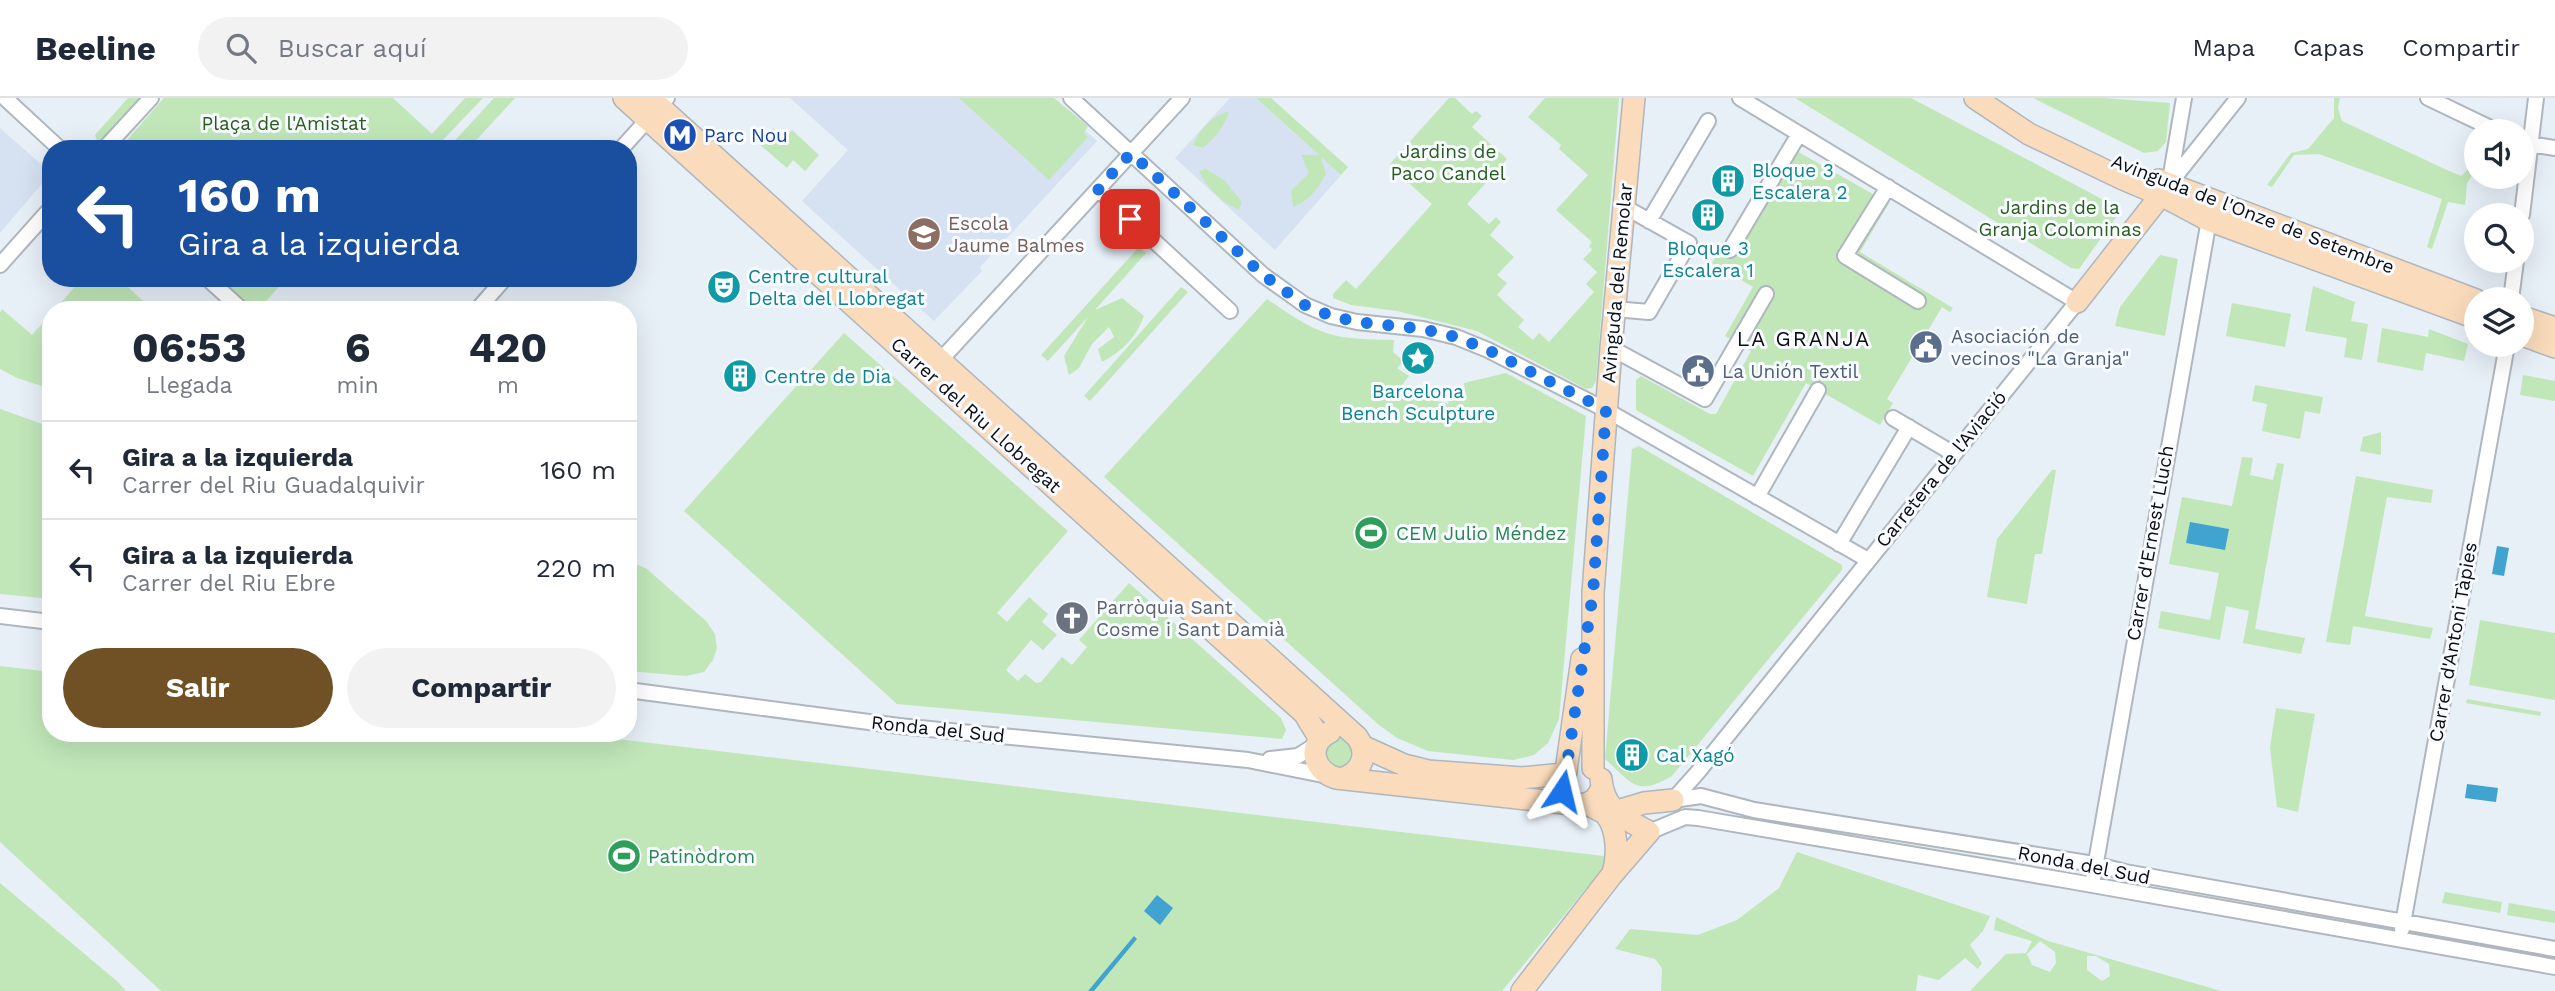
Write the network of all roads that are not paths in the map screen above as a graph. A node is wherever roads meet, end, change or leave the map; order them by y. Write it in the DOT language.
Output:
graph roads {
  1 [pos="5,98"];
  2 [pos="150,98"];
  3 [pos="624,98"];
  4 [pos="1071,98"];
  5 [pos="1182,98"];
  6 [pos="1634,98"];
  7 [pos="1740,98"];
  8 [pos="2184,98"];
  9 [pos="2238,98"];
  10 [pos="2428,98"];
  11 [pos="2536,98"];
  12 [pos="1989,102"];
  13 [pos="656,105"];
  14 [pos="2472,119"];
  15 [pos="2531,119"];
  16 [pos="1708,121"];
  17 [pos="2180,124"];
  18 [pos="1798,134"];
  19 [pos="2208,136"];
  20 [pos="50,140"];
  21 [pos="112,140"];
  22 [pos="628,140"];
  23 [pos="2534,144"];
  24 [pos="2555,148"];
  25 [pos="1131,153"];
  26 [pos="1888,187"];
  27 [pos="1098,189"];
  28 [pos="2165,190"];
  29 [pos="1623,206"];
  30 [pos="2211,211"];
  31 [pos="42,218"];
  32 [pos="1649,221"];
  33 [pos="1730,250"];
  34 [pos="0,265"];
  35 [pos="217,287"];
  36 [pos="497,287"];
  37 [pos="1766,294"];
  38 [pos="2464,296"];
  39 [pos="232,301"];
  40 [pos="485,301"];
  41 [pos="1918,301"];
  42 [pos="2077,302"];
  43 [pos="1615,309"];
  44 [pos="1230,311"];
  45 [pos="2464,313"];
  46 [pos="2534,321"];
  47 [pos="2555,328"];
  48 [pos="2534,339"];
  49 [pos="2555,347"];
  50 [pos="1611,348"];
  51 [pos="2505,357"];
  52 [pos="934,367"];
  53 [pos="1818,390"];
  54 [pos="1606,410"];
  55 [pos="1892,418"];
  56 [pos="1909,427"];
  57 [pos="1954,454"];
  58 [pos="1757,496"];
  59 [pos="1839,544"];
  60 [pos="1868,561"];
  61 [pos="1593,593"];
  62 [pos="0,616"];
  63 [pos="42,621"];
  64 [pos="637,691"];
  65 [pos="1357,740"];
  66 [pos="1318,741"];
  67 [pos="1248,760"];
  68 [pos="1565,772"];
  69 [pos="1336,777"];
  70 [pos="1597,777"];
  71 [pos="1673,800"];
  72 [pos="1581,804"];
  73 [pos="1611,814"];
  74 [pos="1649,832"];
  75 [pos="2094,864"];
  76 [pos="1611,876"];
  77 [pos="2091,885"];
  78 [pos="2403,922"];
  79 [pos="2400,940"];
  80 [pos="2555,949"];
  81 [pos="2555,967"];
  82 [pos="1522,991"];
  1 -- 20 [label="street"];
  2 -- 21 [label="street"];
  3 -- 13 [label="street, Carrer del Riu Llobregat"];
  4 -- 25 [label="street"];
  5 -- 25 [label="street"];
  6 -- 29 [label="street, Avinguda del Remolar"];
  7 -- 18 [label="street"];
  8 -- 17 [label="street"];
  9 -- 19 [label="street, Carretera de l'Aviació"];
  10 -- 14 [label="street"];
  11 -- 15 [label="street"];
  12 -- 28 [label="street, Avinguda de l'Onze de Setembre"];
  13 -- 22 [label="street"];
  13 -- 52 [label="street, Carrer del Riu Llobregat"];
  16 -- 32 [label="street"];
  17 -- 19 [label="street"];
  17 -- 28 [label="street"];
  18 -- 26 [label="street"];
  18 -- 33 [label="street"];
  19 -- 28 [label="street, Carretera de l'Aviació"];
  23 -- 24 [label="street"];
  25 -- 27 [label="street"];
  25 -- 54 [label="street"];
  26 -- 41 [label="street"];
  26 -- 42 [label="street"];
  27 -- 44 [label="street"];
  27 -- 52 [label="street"];
  28 -- 30 [label="street, Avinguda de l'Onze de Setembre"];
  28 -- 42 [label="street, Carretera de l'Aviació"];
  29 -- 32 [label="street"];
  29 -- 43 [label="street, Avinguda del Remolar"];
  30 -- 38 [label="street, Avinguda de l'Onze de Setembre"];
  30 -- 45 [label="street, Avinguda de l'Onze de Setembre"];
  30 -- 75 [label="street, Carrer d'Ernest Lluch"];
  31 -- 34 [label="street"];
  32 -- 43 [label="street"];
  35 -- 39 [label="street"];
  36 -- 40 [label="street"];
  37 -- 50 [label="street"];
  42 -- 57 [label="street, Carretera de l'Aviació"];
  43 -- 50 [label="street, Avinguda del Remolar"];
  46 -- 47 [label="street"];
  48 -- 49 [label="street"];
  50 -- 54 [label="street, Avinguda del Remolar"];
  51 -- 78 [label="street, Carrer d'Antoni Tàpies"];
  52 -- 65 [label="street, Carrer del Riu Llobregat"];
  52 -- 66 [label="street, Carrer del Riu Llobregat"];
  53 -- 58 [label="street"];
  54 -- 58 [label="street"];
  54 -- 61 [label="street, Avinguda del Remolar"];
  55 -- 56 [label="street"];
  56 -- 57 [label="street"];
  56 -- 59 [label="street"];
  57 -- 60 [label="street, Carretera de l'Aviació"];
  58 -- 59 [label="street"];
  59 -- 60 [label="street"];
  60 -- 71 [label="street, Carretera de l'Aviació"];
  61 -- 68 [label="street, Avinguda del Remolar"];
  61 -- 70 [label="street, Avinguda del Remolar"];
  62 -- 63 [label="street"];
  64 -- 67 [label="street, Ronda del Sud"];
  65 -- 66 [label="street"];
  65 -- 68 [label="street"];
  65 -- 69 [label="street"];
  66 -- 67 [label="street, Ronda del Sud"];
  66 -- 69 [label="street"];
  67 -- 69 [label="street, Ronda del Sud"];
  68 -- 70 [label="street"];
  68 -- 72 [label="street"];
  69 -- 72 [label="street, Ronda del Sud"];
  70 -- 72 [label="street"];
  70 -- 73 [label="street"];
  71 -- 73 [label="street, Ronda del Sud"];
  71 -- 75 [label="street, Ronda del Sud"];
  72 -- 73 [label="street, Ronda del Sud"];
  73 -- 74 [label="street, Ronda del Sud"];
  73 -- 76 [label="street"];
  74 -- 76 [label="street"];
  74 -- 77 [label="street, Ronda del Sud"];
  75 -- 77 [label="street, Carrer d'Ernest Lluch"];
  75 -- 78 [label="street, Ronda del Sud"];
  76 -- 82 [label="street"];
  77 -- 79 [label="street, Ronda del Sud"];
  78 -- 79 [label="street, Carrer d'Antoni Tàpies"];
  78 -- 80 [label="street, Ronda del Sud"];
  79 -- 81 [label="street, Ronda del Sud"];
}
